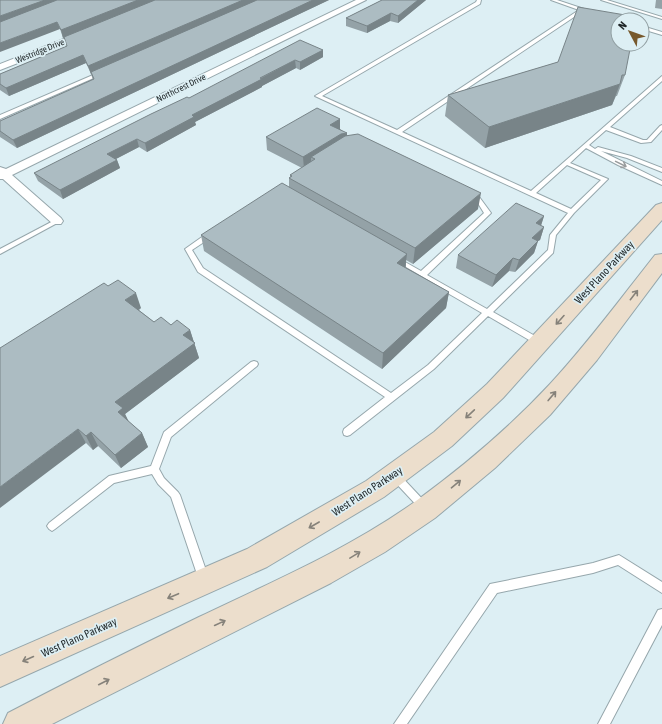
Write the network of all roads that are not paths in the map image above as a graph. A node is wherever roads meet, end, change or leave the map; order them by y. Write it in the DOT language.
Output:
graph roads {
  1 [pos="362,0"];
  2 [pos="478,0"];
  3 [pos="553,0"];
  4 [pos="603,0"];
  5 [pos="583,9"];
  6 [pos="590,11"];
  7 [pos="662,18"];
  8 [pos="96,29"];
  9 [pos="650,30"];
  10 [pos="662,34"];
  11 [pos="0,67"];
  12 [pos="107,70"];
  13 [pos="662,78"];
  14 [pos="0,117"];
  15 [pos="606,128"];
  16 [pos="662,128"];
  17 [pos="398,132"];
  18 [pos="586,146"];
  19 [pos="566,163"];
  20 [pos="662,170"];
  21 [pos="1,173"];
  22 [pos="662,183"];
  23 [pos="464,192"];
  24 [pos="531,194"];
  25 [pos="662,209"];
  26 [pos="572,212"];
  27 [pos="57,221"];
  28 [pos="219,228"];
  29 [pos="0,252"];
  30 [pos="389,256"];
  31 [pos="662,260"];
  32 [pos="422,275"];
  33 [pos="488,314"];
  34 [pos="540,343"];
  35 [pos="254,364"];
  36 [pos="391,397"];
  37 [pos="347,432"];
  38 [pos="154,469"];
  39 [pos="395,475"];
  40 [pos="426,509"];
  41 [pos="52,526"];
  42 [pos="205,582"];
  43 [pos="662,588"];
  44 [pos="662,614"];
  45 [pos="0,672"];
  46 [pos="76,696"];
  47 [pos="19,724"];
  48 [pos="56,724"];
  49 [pos="400,724"];
  50 [pos="604,724"];
  1 -- 21 [label="street, Northcrest Drive"];
  2 -- 17 [label="lane"];
  3 -- 5 [label="lane"];
  4 -- 7 [label="lane"];
  5 -- 6 [label="lane"];
  5 -- 17 [label="lane"];
  8 -- 11 [label="street, Westridge Drive"];
  9 -- 10 [label="lane"];
  12 -- 14 [label="lane"];
  13 -- 15 [label="lane"];
  15 -- 16 [label="lane"];
  15 -- 18 [label="lane"];
  17 -- 24 [label="lane"];
  18 -- 19 [label="lane"];
  18 -- 20 [label="lane"];
  18 -- 22 [label="lane, one-way"];
  19 -- 24 [label="lane"];
  19 -- 26 [label="lane"];
  21 -- 27 [label="street"];
  23 -- 32 [label="lane"];
  24 -- 26 [label="lane"];
  25 -- 34 [label="main road, West Plano Parkway, one-way"];
  26 -- 33 [label="lane"];
  27 -- 29 [label="lane"];
  28 -- 36 [label="lane"];
  30 -- 32 [label="lane"];
  40 -- 31 [label="main road, one-way"];
  32 -- 33 [label="lane"];
  33 -- 34 [label="lane"];
  33 -- 36 [label="lane"];
  34 -- 39 [label="main road, West Plano Parkway, one-way"];
  35 -- 38 [label="lane"];
  36 -- 37 [label="lane"];
  38 -- 41 [label="lane"];
  38 -- 42 [label="lane"];
  39 -- 40 [label="lane"];
  39 -- 42 [label="main road, West Plano Parkway, one-way"];
  46 -- 40 [label="main road, one-way"];
  42 -- 45 [label="main road, West Plano Parkway, one-way"];
  43 -- 49 [label="lane"];
  44 -- 50 [label="lane"];
  46 -- 47 [label="main road"];
  46 -- 48 [label="main road"];
}
